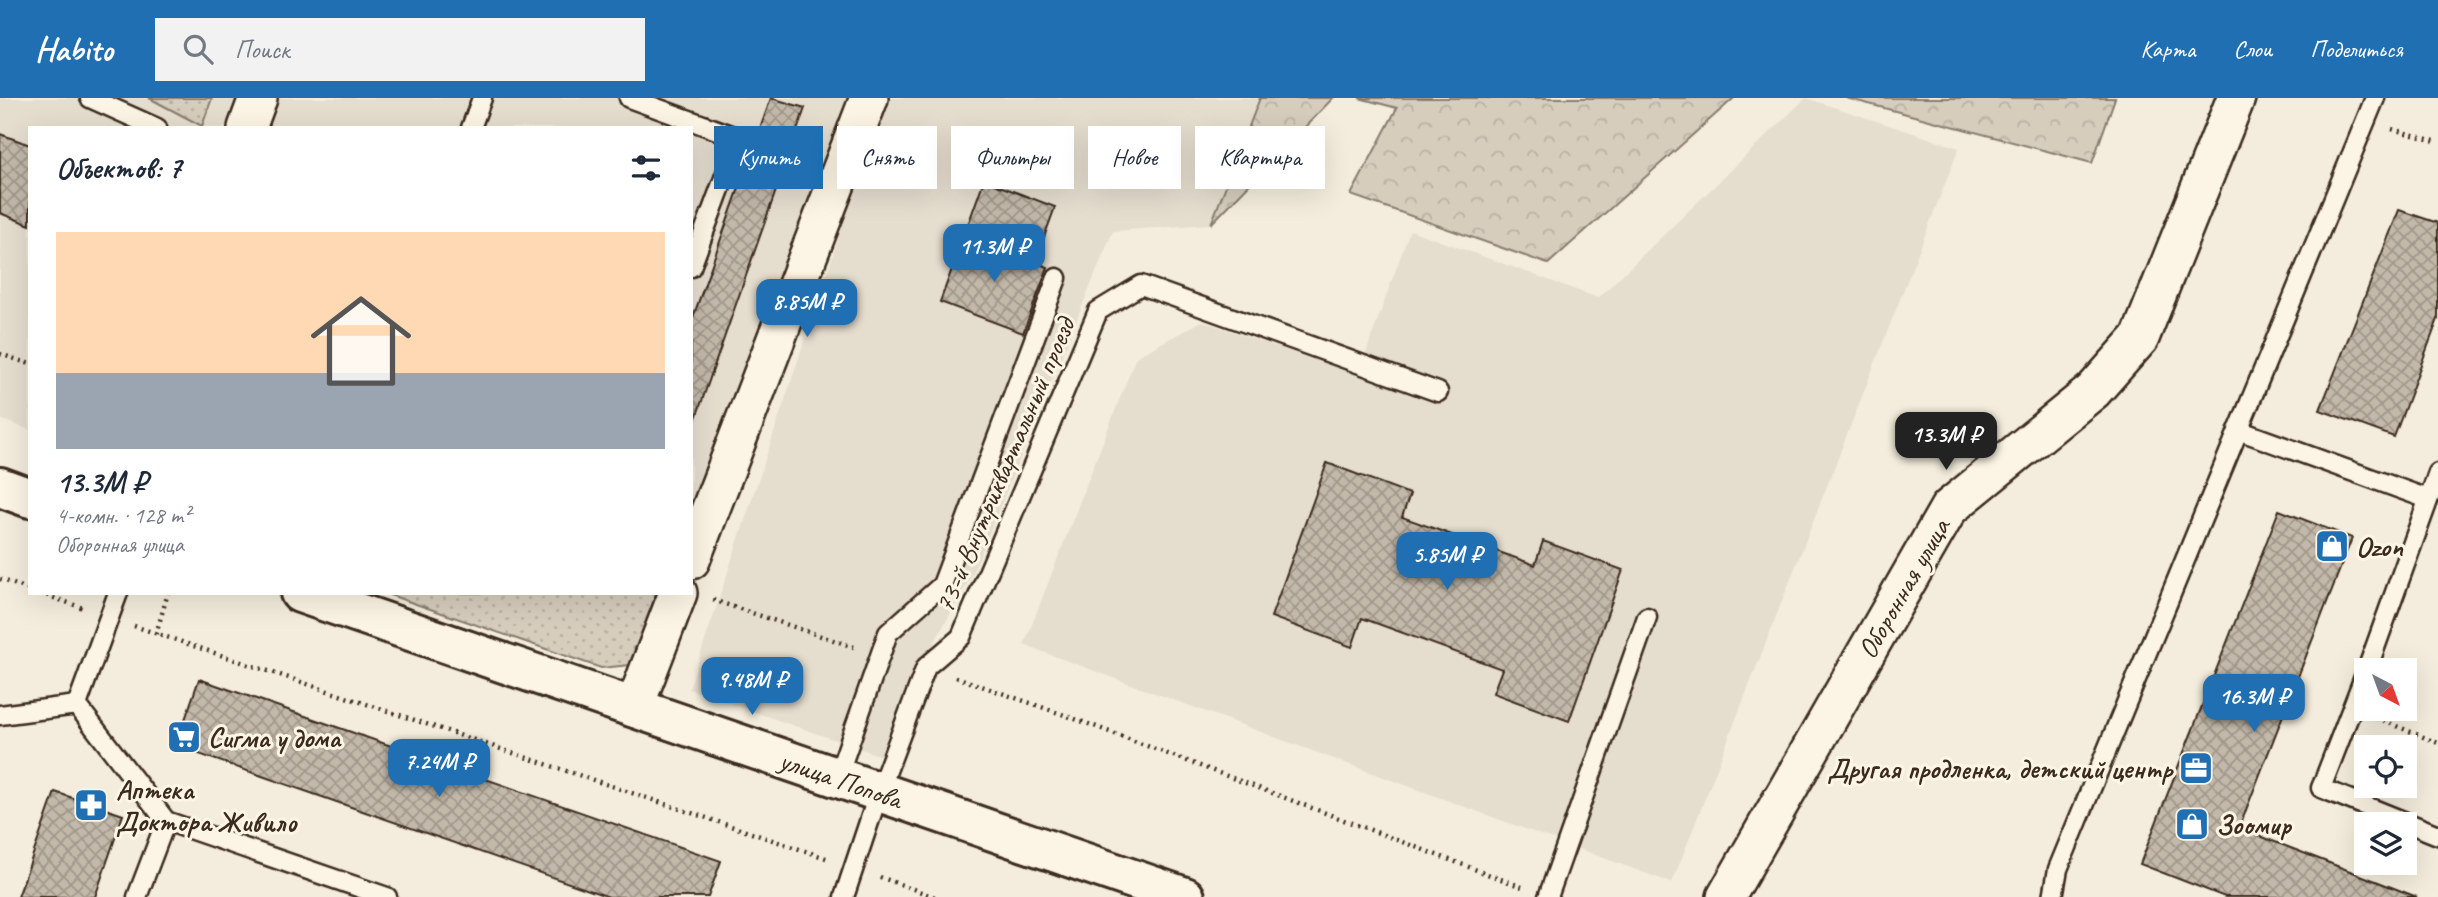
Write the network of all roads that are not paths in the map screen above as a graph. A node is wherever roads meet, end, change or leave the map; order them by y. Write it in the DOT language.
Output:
graph roads {
  1 [pos="90,98"];
  2 [pos="258,98"];
  3 [pos="482,98"];
  4 [pos="629,98"];
  5 [pos="869,98"];
  6 [pos="2235,98"];
  7 [pos="2375,98"];
  8 [pos="115,104"];
  9 [pos="154,126"];
  10 [pos="248,126"];
  11 [pos="472,126"];
  12 [pos="693,262"];
  13 [pos="1057,278"];
  14 [pos="1438,391"];
  15 [pos="2238,430"];
  16 [pos="2438,473"];
  17 [pos="0,488"];
  18 [pos="28,497"];
  19 [pos="2428,499"];
  20 [pos="693,554"];
  21 [pos="117,595"];
  22 [pos="306,595"];
  23 [pos="691,595"];
  24 [pos="1647,617"];
  25 [pos="2371,658"];
  26 [pos="77,705"];
  27 [pos="2354,705"];
  28 [pos="634,708"];
  29 [pos="0,715"];
  30 [pos="837,778"];
  31 [pos="879,792"];
  32 [pos="166,821"];
  33 [pos="2438,835"];
  34 [pos="137,897"];
  35 [pos="387,897"];
  36 [pos="844,897"];
  37 [pos="1185,897"];
  38 [pos="1548,897"];
  39 [pos="1726,897"];
  40 [pos="2053,897"];
  1 -- 8 [label="lane"];
  2 -- 10 [label="street"];
  3 -- 11 [label="lane"];
  4 -- 12 [label="lane"];
  5 -- 20 [label="street"];
  6 -- 39 [label="street, Оборонная улица"];
  7 -- 15 [label="lane"];
  8 -- 9 [label="lane"];
  13 -- 30 [label="lane"];
  14 -- 31 [label="lane, 73-й Внутриквартальный проезд"];
  15 -- 19 [label="lane"];
  15 -- 40 [label="lane"];
  16 -- 19 [label="lane"];
  17 -- 18 [label="street"];
  19 -- 25 [label="lane"];
  21 -- 26 [label="lane"];
  22 -- 28 [label="street, улица Попова"];
  23 -- 28 [label="street"];
  24 -- 38 [label="lane"];
  26 -- 29 [label="lane"];
  26 -- 32 [label="lane"];
  27 -- 33 [label="lane"];
  28 -- 30 [label="street, улица Попова"];
  30 -- 31 [label="street, улица Попова"];
  31 -- 36 [label="lane, 73-й Внутриквартальный проезд"];
  31 -- 37 [label="street, улица Попова"];
  32 -- 34 [label="lane"];
  32 -- 35 [label="lane"];
}
